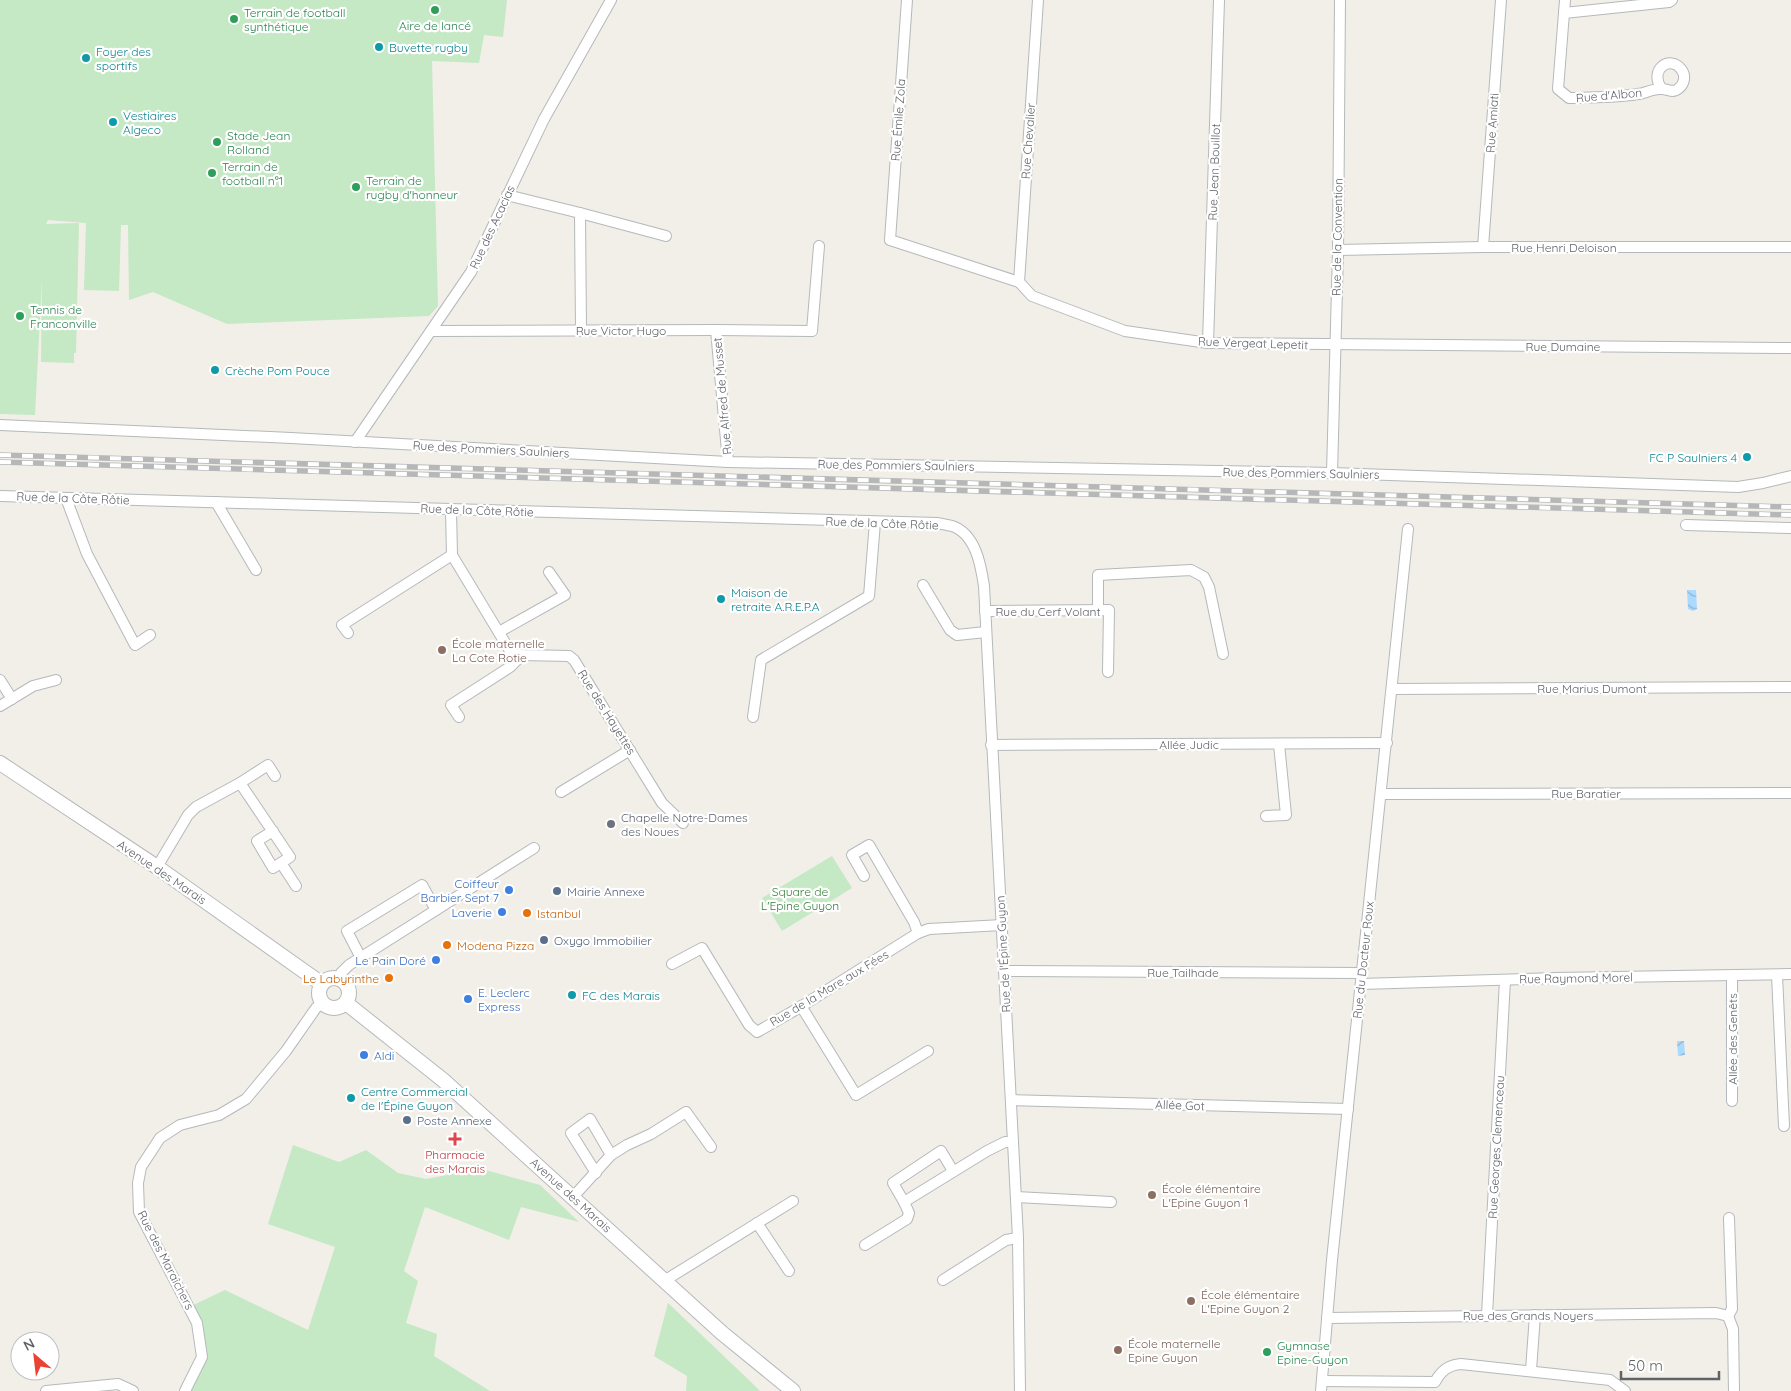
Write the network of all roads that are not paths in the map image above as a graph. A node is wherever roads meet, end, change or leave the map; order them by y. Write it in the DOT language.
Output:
graph roads {
  1 [pos="611,0"];
  2 [pos="907,0"];
  3 [pos="1038,0"];
  4 [pos="1219,0"];
  5 [pos="1340,0"];
  6 [pos="1501,0"];
  7 [pos="1565,0"];
  8 [pos="1672,0"];
  9 [pos="1564,13"];
  10 [pos="1661,88"];
  11 [pos="507,195"];
  12 [pos="580,213"];
  13 [pos="666,236"];
  14 [pos="890,240"];
  15 [pos="820,246"];
  16 [pos="1483,247"];
  17 [pos="1791,247"];
  18 [pos="1338,250"];
  19 [pos="1019,282"];
  20 [pos="716,330"];
  21 [pos="431,331"];
  22 [pos="581,331"];
  23 [pos="1208,343"];
  24 [pos="1335,345"];
  25 [pos="1791,348"];
  26 [pos="0,424"];
  27 [pos="355,442"];
  28 [pos="728,462"];
  29 [pos="1332,473"];
  30 [pos="1791,476"];
  31 [pos="0,496"];
  32 [pos="66,498"];
  33 [pos="216,502"];
  34 [pos="451,510"];
  35 [pos="875,522"];
  36 [pos="1686,524"];
  37 [pos="954,527"];
  38 [pos="1408,528"];
  39 [pos="1791,528"];
  40 [pos="452,555"];
  41 [pos="256,570"];
  42 [pos="549,572"];
  43 [pos="923,585"];
  44 [pos="1098,610"];
  45 [pos="985,611"];
  46 [pos="499,632"];
  47 [pos="986,632"];
  48 [pos="348,633"];
  49 [pos="150,635"];
  50 [pos="1223,654"];
  51 [pos="522,655"];
  52 [pos="1108,672"];
  53 [pos="0,680"];
  54 [pos="56,680"];
  55 [pos="1791,687"];
  56 [pos="1392,689"];
  57 [pos="12,698"];
  58 [pos="0,706"];
  59 [pos="458,717"];
  60 [pos="753,717"];
  61 [pos="1279,744"];
  62 [pos="1387,744"];
  63 [pos="991,745"];
  64 [pos="630,750"];
  65 [pos="0,763"];
  66 [pos="275,776"];
  67 [pos="240,782"];
  68 [pos="561,792"];
  69 [pos="1791,792"];
  70 [pos="1381,794"];
  71 [pos="1266,816"];
  72 [pos="682,823"];
  73 [pos="273,831"];
  74 [pos="534,848"];
  75 [pos="281,863"];
  76 [pos="157,867"];
  77 [pos="864,876"];
  78 [pos="296,886"];
  79 [pos="436,910"];
  80 [pos="1002,925"];
  81 [pos="918,933"];
  82 [pos="361,958"];
  83 [pos="672,964"];
  84 [pos="1004,971"];
  85 [pos="1362,973"];
  86 [pos="1791,974"];
  87 [pos="1777,975"];
  88 [pos="1732,976"];
  89 [pos="339,978"];
  90 [pos="1505,980"];
  91 [pos="322,984"];
  92 [pos="1361,984"];
  93 [pos="322,1002"];
  94 [pos="346,1002"];
  95 [pos="801,1006"];
  96 [pos="928,1052"];
  97 [pos="1011,1100"];
  98 [pos="1732,1101"];
  99 [pos="1348,1109"];
  100 [pos="1784,1126"];
  101 [pos="1013,1142"];
  102 [pos="711,1147"];
  103 [pos="611,1155"];
  104 [pos="954,1171"];
  105 [pos="596,1173"];
  106 [pos="573,1197"];
  107 [pos="1016,1198"];
  108 [pos="793,1200"];
  109 [pos="904,1202"];
  110 [pos="1111,1202"];
  111 [pos="1729,1218"];
  112 [pos="757,1223"];
  113 [pos="1018,1238"];
  114 [pos="865,1245"];
  115 [pos="788,1271"];
  116 [pos="943,1280"];
  117 [pos="664,1281"];
  118 [pos="1487,1315"];
  119 [pos="1535,1316"];
  120 [pos="1728,1316"];
  121 [pos="1327,1318"];
  122 [pos="1531,1370"];
  123 [pos="1322,1386"];
  124 [pos="46,1391"];
  125 [pos="133,1391"];
  126 [pos="185,1391"];
  127 [pos="793,1391"];
  128 [pos="1020,1391"];
  129 [pos="1625,1391"];
  130 [pos="1734,1391"];
  1 -- 11 [label="street, Rue des Acacias"];
  2 -- 14 [label="street, Rue Émile Zola"];
  3 -- 19 [label="street, Rue Chevalier"];
  4 -- 23 [label="street, Rue Jean Bouillot"];
  5 -- 18 [label="street, Rue de la Convention"];
  6 -- 16 [label="street, Rue Amiati"];
  7 -- 9 [label="street, Rue d'Albon"];
  8 -- 9 [label="street"];
  9 -- 10 [label="street, Rue d'Albon"];
  11 -- 12 [label="street"];
  11 -- 21 [label="street, Rue des Acacias"];
  12 -- 13 [label="street"];
  12 -- 22 [label="street"];
  14 -- 19 [label="street, Rue Vergeat Lepetit"];
  15 -- 20 [label="street, Rue Victor Hugo"];
  16 -- 17 [label="street, Rue Henri Deloison"];
  16 -- 18 [label="street, Rue Henri Deloison"];
  18 -- 24 [label="street, Rue de la Convention"];
  19 -- 23 [label="street, Rue Vergeat Lepetit"];
  20 -- 22 [label="street, Rue Victor Hugo"];
  20 -- 28 [label="street, Rue Alfred de Musset"];
  21 -- 22 [label="street, Rue Victor Hugo"];
  21 -- 27 [label="street, Rue des Acacias"];
  23 -- 24 [label="street, Rue Vergeat Lepetit"];
  24 -- 25 [label="street, Rue Dumaine"];
  24 -- 29 [label="street, Rue de la Convention"];
  26 -- 27 [label="street, Rue des Pommiers Saulniers"];
  27 -- 28 [label="street, Rue des Pommiers Saulniers"];
  28 -- 29 [label="street, Rue des Pommiers Saulniers"];
  29 -- 30 [label="street, Rue des Pommiers Saulniers"];
  31 -- 32 [label="street, Rue de la Côte Rôtie"];
  32 -- 33 [label="street, Rue de la Côte Rôtie"];
  32 -- 49 [label="street"];
  33 -- 34 [label="street, Rue de la Côte Rôtie"];
  33 -- 41 [label="street"];
  34 -- 35 [label="street, Rue de la Côte Rôtie"];
  34 -- 40 [label="street"];
  35 -- 37 [label="street, Rue de la Côte Rôtie"];
  35 -- 60 [label="street"];
  36 -- 39 [label="street"];
  37 -- 45 [label="street, Rue de l'Épine Guyon"];
  38 -- 56 [label="street, Rue du Docteur Roux"];
  40 -- 46 [label="street"];
  40 -- 48 [label="street"];
  42 -- 46 [label="street"];
  43 -- 47 [label="street"];
  44 -- 45 [label="street, Rue du Cerf Volant"];
  44 -- 50 [label="street"];
  44 -- 52 [label="street, Rue du Cerf Volant"];
  45 -- 47 [label="street, Rue de l'Épine Guyon"];
  46 -- 51 [label="street"];
  47 -- 63 [label="street, Rue de l'Épine Guyon"];
  51 -- 59 [label="street"];
  51 -- 64 [label="street, Rue des Hayettes"];
  53 -- 57 [label="street"];
  54 -- 57 [label="street"];
  55 -- 56 [label="street, Rue Marius Dumont"];
  56 -- 62 [label="street, Rue du Docteur Roux"];
  57 -- 58 [label="street"];
  61 -- 62 [label="street, Allée Judic"];
  61 -- 63 [label="street, Allée Judic"];
  61 -- 71 [label="street"];
  62 -- 70 [label="street, Rue du Docteur Roux"];
  63 -- 80 [label="street, Rue de l'Épine Guyon"];
  64 -- 68 [label="street"];
  64 -- 72 [label="street, Rue des Hayettes"];
  65 -- 76 [label="street, Avenue des Marais"];
  66 -- 67 [label="street"];
  67 -- 73 [label="street"];
  67 -- 76 [label="street"];
  69 -- 70 [label="street, Rue Baratier"];
  70 -- 85 [label="street, Rue du Docteur Roux"];
  73 -- 75 [label="street"];
  73 -- 75 [label="street"];
  74 -- 79 [label="street"];
  75 -- 78 [label="street"];
  76 -- 91 [label="street, Avenue des Marais"];
  77 -- 81 [label="street"];
  79 -- 82 [label="street"];
  79 -- 82 [label="street"];
  80 -- 81 [label="street, Rue de la Mare aux Fées"];
  80 -- 84 [label="street, Rue de l'Épine Guyon"];
  81 -- 95 [label="street, Rue de la Mare aux Fées"];
  82 -- 89 [label="street"];
  83 -- 95 [label="street, Rue de la Mare aux Fées"];
  84 -- 85 [label="street, Rue Tailhade"];
  84 -- 97 [label="street, Rue de l'Épine Guyon"];
  85 -- 92 [label="street, Rue du Docteur Roux"];
  86 -- 87 [label="street, Rue Raymond Morel"];
  87 -- 88 [label="street, Rue Raymond Morel"];
  87 -- 100 [label="street"];
  88 -- 90 [label="street, Rue Raymond Morel"];
  88 -- 98 [label="street, Allée des Genêts"];
  89 -- 91 [label="street"];
  89 -- 94 [label="street"];
  90 -- 92 [label="street, Rue Raymond Morel"];
  90 -- 118 [label="street, Rue Georges Clemenceau"];
  91 -- 93 [label="street"];
  92 -- 99 [label="street, Rue du Docteur Roux"];
  93 -- 94 [label="street"];
  93 -- 126 [label="street, Rue des Maraîchers"];
  94 -- 106 [label="street, Avenue des Marais"];
  95 -- 96 [label="street"];
  97 -- 99 [label="street, Allée Got"];
  97 -- 101 [label="street, Rue de l'Épine Guyon"];
  99 -- 121 [label="street, Rue du Docteur Roux"];
  101 -- 104 [label="street"];
  101 -- 107 [label="street, Rue de l'Épine Guyon"];
  102 -- 103 [label="street"];
  103 -- 105 [label="street"];
  103 -- 105 [label="street"];
  104 -- 109 [label="street"];
  104 -- 109 [label="street"];
  105 -- 106 [label="street"];
  106 -- 117 [label="street, Avenue des Marais"];
  107 -- 110 [label="street"];
  107 -- 113 [label="street, Rue de l'Épine Guyon"];
  108 -- 112 [label="street"];
  109 -- 114 [label="street"];
  111 -- 120 [label="street"];
  112 -- 115 [label="street"];
  112 -- 117 [label="street"];
  113 -- 116 [label="street"];
  113 -- 128 [label="street, Rue de l'Épine Guyon"];
  117 -- 127 [label="street, Avenue des Marais"];
  118 -- 119 [label="street, Rue des Grands Noyers"];
  118 -- 121 [label="street, Rue des Grands Noyers"];
  119 -- 120 [label="street, Rue des Grands Noyers"];
  119 -- 122 [label="street"];
  120 -- 130 [label="street"];
  121 -- 123 [label="street, Rue du Docteur Roux"];
  122 -- 123 [label="street"];
  122 -- 129 [label="street"];
  124 -- 125 [label="street"];
}
